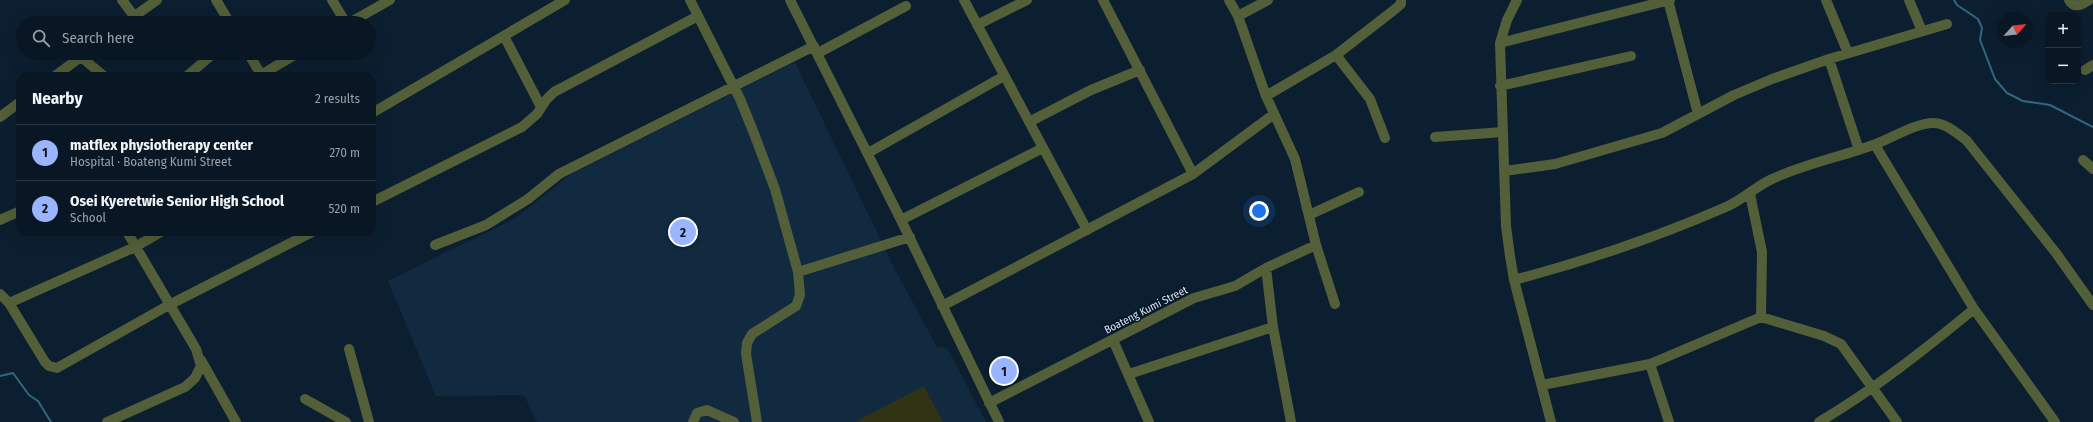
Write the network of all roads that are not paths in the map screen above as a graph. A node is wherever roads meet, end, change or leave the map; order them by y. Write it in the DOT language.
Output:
graph roads {
  1 [pos="122,0"];
  2 [pos="157,0"];
  3 [pos="216,0"];
  4 [pos="332,0"];
  5 [pos="390,0"];
  6 [pos="565,0"];
  7 [pos="690,0"];
  8 [pos="790,0"];
  9 [pos="964,0"];
  10 [pos="1027,0"];
  11 [pos="1103,0"];
  12 [pos="1229,0"];
  13 [pos="1268,0"];
  14 [pos="1401,0"];
  15 [pos="1517,0"];
  16 [pos="1669,0"];
  17 [pos="1826,0"];
  18 [pos="1909,0"];
  19 [pos="2069,0"];
  20 [pos="2089,0"];
  21 [pos="906,6"];
  22 [pos="134,16"];
  23 [pos="226,16"];
  24 [pos="342,16"];
  25 [pos="360,16"];
  26 [pos="698,16"];
  27 [pos="1238,16"];
  28 [pos="1946,24"];
  29 [pos="978,25"];
  30 [pos="1922,31"];
  31 [pos="504,36"];
  32 [pos="1500,43"];
  33 [pos="816,49"];
  34 [pos="1848,53"];
  35 [pos="1336,55"];
  36 [pos="1631,56"];
  37 [pos="1829,59"];
  38 [pos="76,60"];
  39 [pos="88,60"];
  40 [pos="206,60"];
  41 [pos="252,60"];
  42 [pos="287,60"];
  43 [pos="1140,70"];
  44 [pos="60,72"];
  45 [pos="100,72"];
  46 [pos="192,72"];
  47 [pos="259,72"];
  48 [pos="267,72"];
  49 [pos="1004,76"];
  50 [pos="732,86"];
  51 [pos="1500,86"];
  52 [pos="1266,96"];
  53 [pos="16,105"];
  54 [pos="541,107"];
  55 [pos="376,111"];
  56 [pos="1274,114"];
  57 [pos="1698,114"];
  58 [pos="0,117"];
  59 [pos="1029,122"];
  60 [pos="1502,132"];
  61 [pos="1435,137"];
  62 [pos="1385,138"];
  63 [pos="1875,145"];
  64 [pos="1043,148"];
  65 [pos="1858,150"];
  66 [pos="868,152"];
  67 [pos="2083,160"];
  68 [pos="2093,169"];
  69 [pos="1505,171"];
  70 [pos="1193,174"];
  71 [pos="1359,192"];
  72 [pos="1750,194"];
  73 [pos="376,200"];
  74 [pos="16,213"];
  75 [pos="1309,215"];
  76 [pos="0,220"];
  77 [pos="901,220"];
  78 [pos="1087,230"];
  79 [pos="129,236"];
  80 [pos="155,236"];
  81 [pos="304,236"];
  82 [pos="910,237"];
  83 [pos="435,245"];
  84 [pos="1316,245"];
  85 [pos="135,247"];
  86 [pos="1266,268"];
  87 [pos="798,272"];
  88 [pos="1514,280"];
  89 [pos="0,294"];
  90 [pos="9,303"];
  91 [pos="1335,304"];
  92 [pos="169,305"];
  93 [pos="2093,305"];
  94 [pos="942,306"];
  95 [pos="1974,308"];
  96 [pos="1761,317"];
  97 [pos="1273,327"];
  98 [pos="1113,340"];
  99 [pos="349,349"];
  100 [pos="200,358"];
  101 [pos="1650,364"];
  102 [pos="1129,374"];
  103 [pos="1542,385"];
  104 [pos="1873,389"];
  105 [pos="306,399"];
  106 [pos="989,403"];
  107 [pos="107,422"];
  108 [pos="236,422"];
  109 [pos="346,422"];
  110 [pos="369,422"];
  111 [pos="693,422"];
  112 [pos="734,422"];
  113 [pos="757,422"];
  114 [pos="999,422"];
  115 [pos="1149,422"];
  116 [pos="1291,422"];
  117 [pos="1551,422"];
  118 [pos="1669,422"];
  119 [pos="1819,422"];
  120 [pos="1897,422"];
  121 [pos="2055,422"];
  1 -- 22 [label="street"];
  2 -- 22 [label="street"];
  3 -- 23 [label="street"];
  4 -- 24 [label="street"];
  5 -- 25 [label="street"];
  6 -- 31 [label="street"];
  7 -- 26 [label="street"];
  8 -- 33 [label="street"];
  9 -- 29 [label="street"];
  10 -- 29 [label="street"];
  11 -- 43 [label="street"];
  12 -- 27 [label="street"];
  13 -- 27 [label="street"];
  14 -- 35 [label="street"];
  15 -- 32 [label="street"];
  16 -- 32 [label="street"];
  16 -- 57 [label="street"];
  17 -- 34 [label="street"];
  18 -- 30 [label="street"];
  19 -- 20 [label="street"];
  21 -- 33 [label="street"];
  26 -- 50 [label="street"];
  26 -- 54 [label="street"];
  27 -- 52 [label="street"];
  28 -- 30 [label="street"];
  29 -- 49 [label="street"];
  30 -- 34 [label="street"];
  31 -- 54 [label="street"];
  31 -- 55 [label="street"];
  32 -- 51 [label="street"];
  33 -- 50 [label="street"];
  33 -- 66 [label="street"];
  34 -- 37 [label="street"];
  35 -- 52 [label="street"];
  35 -- 62 [label="street"];
  36 -- 51 [label="street"];
  37 -- 57 [label="street"];
  37 -- 65 [label="street"];
  38 -- 44 [label="street"];
  39 -- 45 [label="street"];
  40 -- 46 [label="street"];
  41 -- 47 [label="street"];
  42 -- 48 [label="street"];
  43 -- 59 [label="street"];
  43 -- 70 [label="street"];
  49 -- 59 [label="street"];
  49 -- 66 [label="street"];
  50 -- 83 [label="street"];
  50 -- 87 [label="street"];
  51 -- 60 [label="street"];
  52 -- 56 [label="street"];
  53 -- 58 [label="street"];
  54 -- 73 [label="street"];
  56 -- 70 [label="street"];
  56 -- 75 [label="street"];
  57 -- 69 [label="street"];
  59 -- 64 [label="street"];
  60 -- 61 [label="street"];
  60 -- 69 [label="street"];
  63 -- 65 [label="street"];
  63 -- 93 [label="street"];
  63 -- 95 [label="street"];
  64 -- 77 [label="street"];
  64 -- 78 [label="street"];
  65 -- 72 [label="street"];
  66 -- 77 [label="street"];
  67 -- 68 [label="street"];
  69 -- 88 [label="street"];
  70 -- 78 [label="street"];
  71 -- 75 [label="street"];
  72 -- 88 [label="street"];
  72 -- 96 [label="street"];
  74 -- 76 [label="street"];
  75 -- 84 [label="street"];
  77 -- 82 [label="street"];
  78 -- 94 [label="street"];
  79 -- 85 [label="street"];
  80 -- 85 [label="street"];
  81 -- 92 [label="street"];
  82 -- 87 [label="street"];
  82 -- 94 [label="street"];
  84 -- 86 [label="street, Boateng Kumi Street"];
  84 -- 91 [label="street"];
  85 -- 90 [label="street"];
  85 -- 92 [label="street"];
  86 -- 97 [label="street"];
  86 -- 98 [label="street, Boateng Kumi Street"];
  87 -- 113 [label="street"];
  88 -- 103 [label="street"];
  89 -- 90 [label="street"];
  90 -- 92 [label="street"];
  92 -- 100 [label="street"];
  94 -- 106 [label="street"];
  95 -- 104 [label="street"];
  95 -- 121 [label="street"];
  96 -- 101 [label="street"];
  96 -- 104 [label="street"];
  97 -- 102 [label="street"];
  97 -- 116 [label="street"];
  98 -- 102 [label="street"];
  98 -- 106 [label="street, Boateng Kumi Street"];
  99 -- 110 [label="street"];
  100 -- 107 [label="street"];
  100 -- 108 [label="street"];
  101 -- 103 [label="street"];
  101 -- 118 [label="street"];
  102 -- 115 [label="street"];
  103 -- 117 [label="street"];
  104 -- 119 [label="street"];
  104 -- 120 [label="street"];
  105 -- 109 [label="street"];
  106 -- 114 [label="street"];
  111 -- 112 [label="street"];
}
